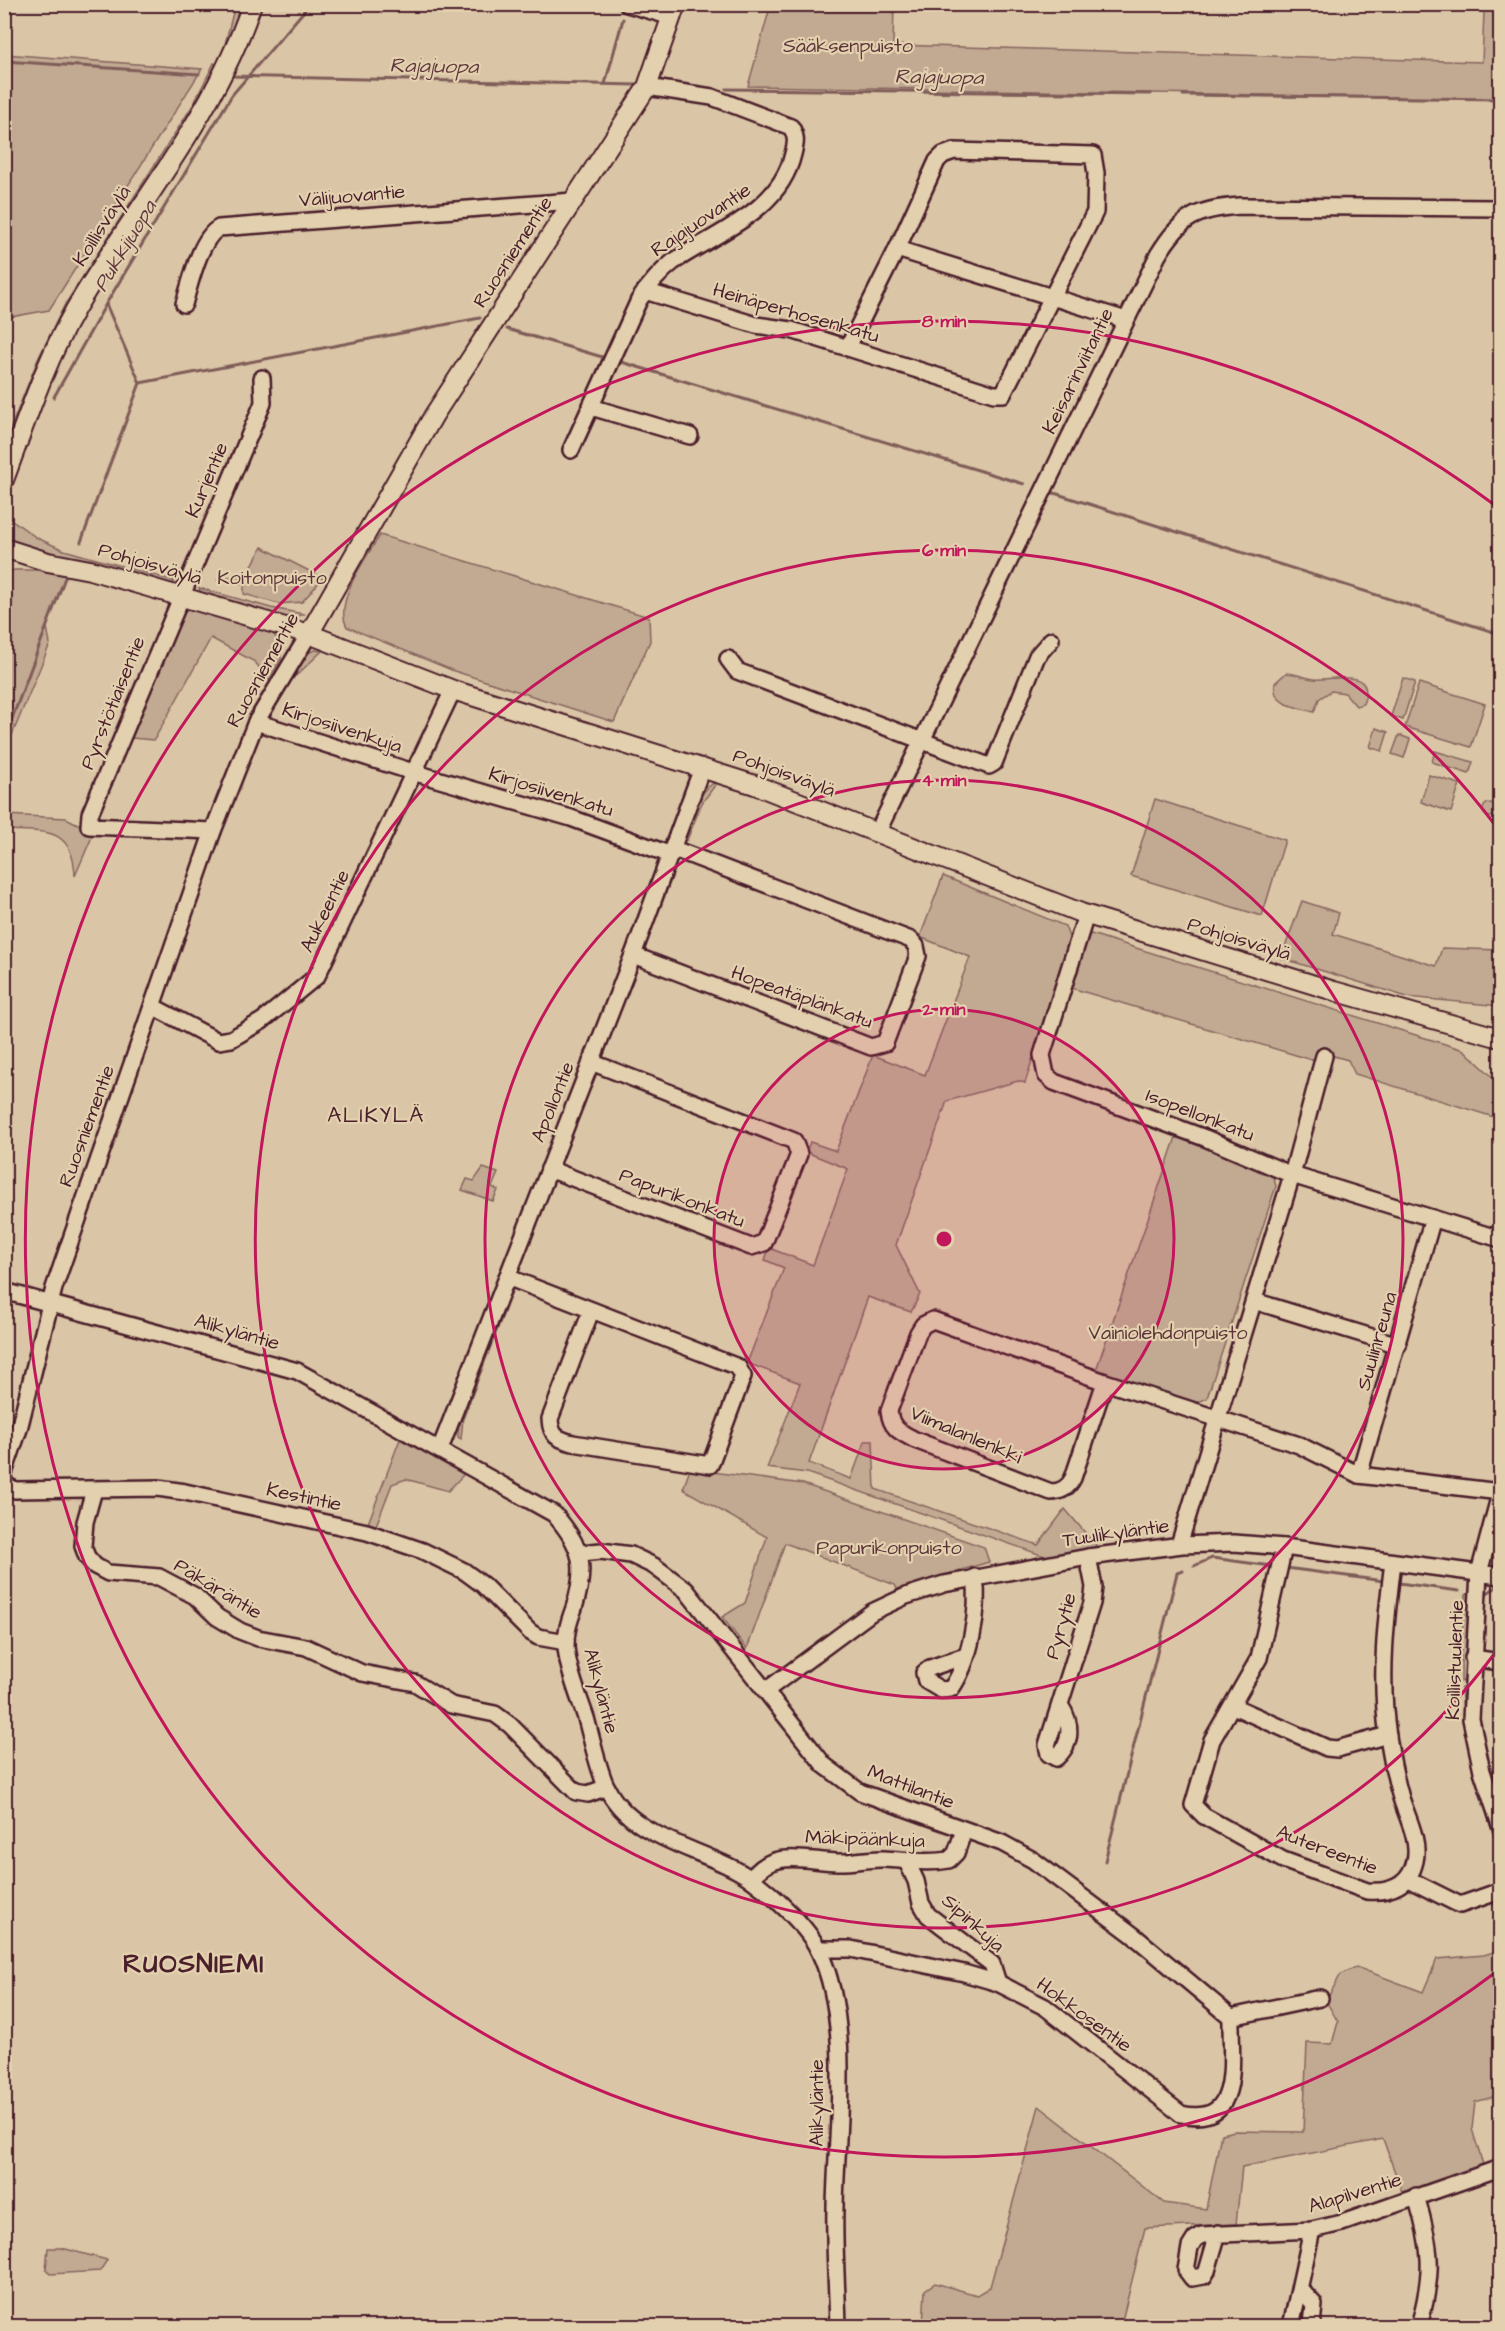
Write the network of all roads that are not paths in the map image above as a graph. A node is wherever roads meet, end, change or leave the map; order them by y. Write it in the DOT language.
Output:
graph roads {
  1 [pos="252,4"];
  2 [pos="627,4"];
  3 [pos="674,11"];
  4 [pos="647,87"];
  5 [pos="573,201"];
  6 [pos="1500,208"];
  7 [pos="897,249"];
  8 [pos="645,291"];
  9 [pos="1054,298"];
  10 [pos="184,304"];
  11 [pos="1126,320"];
  12 [pos="848,347"];
  13 [pos="262,378"];
  14 [pos="591,407"];
  15 [pos="690,436"];
  16 [pos="571,450"];
  17 [pos="4,480"];
  18 [pos="4,548"];
  19 [pos="48,562"];
  20 [pos="4,564"];
  21 [pos="180,596"];
  22 [pos="309,634"];
  23 [pos="1052,640"];
  24 [pos="728,659"];
  25 [pos="453,690"];
  26 [pos="256,722"];
  27 [pos="921,742"];
  28 [pos="702,768"];
  29 [pos="416,773"];
  30 [pos="213,831"];
  31 [pos="877,833"];
  32 [pos="672,852"];
  33 [pos="1086,915"];
  34 [pos="633,955"];
  35 [pos="154,1007"];
  36 [pos="1500,1038"];
  37 [pos="1324,1056"];
  38 [pos="591,1062"];
  39 [pos="549,1169"];
  40 [pos="1292,1175"];
  41 [pos="1433,1218"];
  42 [pos="1500,1239"];
  43 [pos="507,1277"];
  44 [pos="4,1291"];
  45 [pos="1254,1301"];
  46 [pos="50,1304"];
  47 [pos="591,1311"];
  48 [pos="1398,1345"];
  49 [pos="1105,1382"];
  50 [pos="1216,1419"];
  51 [pos="440,1449"];
  52 [pos="4,1473"];
  53 [pos="1359,1475"];
  54 [pos="4,1484"];
  55 [pos="94,1490"];
  56 [pos="1500,1493"];
  57 [pos="1179,1545"];
  58 [pos="1284,1547"];
  59 [pos="581,1553"];
  60 [pos="1088,1557"];
  61 [pos="1393,1562"];
  62 [pos="1479,1574"];
  63 [pos="1500,1576"];
  64 [pos="975,1577"];
  65 [pos="566,1642"];
  66 [pos="965,1656"];
  67 [pos="1473,1658"];
  68 [pos="1500,1662"];
  69 [pos="768,1689"];
  70 [pos="1060,1705"];
  71 [pos="1233,1706"];
  72 [pos="1388,1735"];
  73 [pos="607,1787"];
  74 [pos="1500,1825"];
  75 [pos="964,1830"];
  76 [pos="908,1862"];
  77 [pos="1408,1879"];
  78 [pos="752,1880"];
  79 [pos="1500,1891"];
  80 [pos="818,1949"];
  81 [pos="998,1983"];
  82 [pos="1320,1998"];
  83 [pos="1231,2017"];
  84 [pos="1500,2168"];
  85 [pos="1416,2196"];
  86 [pos="1312,2229"];
  87 [pos="1218,2233"];
  88 [pos="1301,2290"];
  89 [pos="838,2326"];
  90 [pos="1291,2326"];
  91 [pos="1312,2326"];
  92 [pos="1419,2326"];
  1 -- 17 [label="main road, Koillisväylä"];
  2 -- 3 [label="street"];
  3 -- 4 [label="main road, Ruosniementie"];
  4 -- 5 [label="main road, Ruosniementie"];
  4 -- 8 [label="street, Rajajuovantie"];
  5 -- 10 [label="street, Välijuovantie"];
  5 -- 22 [label="main road, Ruosniementie"];
  6 -- 11 [label="street, Keisarinviitantie"];
  7 -- 9 [label="street"];
  7 -- 9 [label="street"];
  7 -- 12 [label="street"];
  8 -- 12 [label="street, Heinäperhosenkatu"];
  8 -- 14 [label="street, Rajajuovantie"];
  9 -- 11 [label="street"];
  9 -- 12 [label="street, Heinäperhosenkatu"];
  11 -- 27 [label="street, Keisarinviitantie"];
  13 -- 21 [label="street, Kurjentie"];
  14 -- 15 [label="street"];
  14 -- 16 [label="street, Rajajuovantie"];
  18 -- 19 [label="main road, Pohjoisväylä"];
  19 -- 20 [label="main road, Pohjoisväylä"];
  19 -- 21 [label="main road, Pohjoisväylä"];
  21 -- 22 [label="main road, Pohjoisväylä"];
  21 -- 30 [label="street, Pyrstötiaisentie"];
  22 -- 25 [label="main road, Pohjoisväylä"];
  22 -- 26 [label="street, Ruosniementie"];
  23 -- 27 [label="street"];
  24 -- 27 [label="street"];
  25 -- 28 [label="main road, Pohjoisväylä"];
  25 -- 29 [label="street, Aukeentie"];
  26 -- 29 [label="street, Kirjosiivenkuja"];
  26 -- 30 [label="street, Ruosniementie"];
  27 -- 31 [label="street, Keisarinviitantie"];
  28 -- 31 [label="main road, Pohjoisväylä"];
  28 -- 32 [label="street, Apollontie"];
  29 -- 32 [label="street, Kirjosiivenkatu"];
  29 -- 35 [label="street, Aukeentie"];
  30 -- 35 [label="street, Ruosniementie"];
  31 -- 33 [label="main road, Pohjoisväylä"];
  32 -- 34 [label="street, Apollontie"];
  32 -- 34 [label="street, Hopeatäplänkatu"];
  33 -- 36 [label="main road, Pohjoisväylä"];
  33 -- 40 [label="street, Isopellonkatu"];
  34 -- 38 [label="street, Apollontie"];
  35 -- 46 [label="street, Ruosniementie"];
  37 -- 40 [label="street"];
  38 -- 39 [label="street, Apollontie"];
  38 -- 39 [label="street, Papurikonkatu"];
  39 -- 43 [label="street, Apollontie"];
  40 -- 41 [label="street, Isopellonkatu"];
  40 -- 45 [label="street"];
  41 -- 42 [label="street, Isopellonkatu"];
  41 -- 48 [label="street, Suulinreuna"];
  43 -- 47 [label="street"];
  43 -- 51 [label="street, Apollontie"];
  44 -- 46 [label="street"];
  45 -- 48 [label="street"];
  45 -- 50 [label="street"];
  46 -- 51 [label="street, Alikyläntie"];
  46 -- 52 [label="street, Ruosniementie"];
  47 -- 47 [label="street"];
  48 -- 53 [label="street, Suulinreuna"];
  49 -- 49 [label="street, Viimalanlenkki"];
  49 -- 50 [label="street, Viimalanlenkki"];
  50 -- 53 [label="street, Viimalanlenkki"];
  50 -- 57 [label="street"];
  51 -- 59 [label="street, Alikyläntie"];
  53 -- 56 [label="street, Viimalanlenkki"];
  54 -- 55 [label="street, Kestintie"];
  55 -- 65 [label="street, Kestintie"];
  55 -- 73 [label="street, Päkäräntie"];
  56 -- 62 [label="street, Koillistuulentie"];
  57 -- 58 [label="street, Tuulikyläntie"];
  57 -- 60 [label="street, Tuulikyläntie"];
  58 -- 61 [label="street, Tuulikyläntie"];
  58 -- 71 [label="street, Autereentie"];
  59 -- 65 [label="street, Alikyläntie"];
  59 -- 69 [label="street, Mattilantie"];
  60 -- 64 [label="street, Tuulikyläntie"];
  60 -- 70 [label="street, Pyrytie"];
  61 -- 62 [label="street, Tuulikyläntie"];
  61 -- 72 [label="street"];
  62 -- 63 [label="street, Tuulikyläntie"];
  62 -- 67 [label="street, Koillistuulentie"];
  64 -- 66 [label="street"];
  64 -- 69 [label="street, Tuulikyläntie"];
  65 -- 73 [label="street, Alikyläntie"];
  67 -- 68 [label="street"];
  67 -- 74 [label="street, Koillistuulentie"];
  69 -- 75 [label="street, Mattilantie"];
  71 -- 72 [label="street"];
  71 -- 77 [label="street, Autereentie"];
  72 -- 77 [label="street"];
  73 -- 78 [label="street, Alikyläntie"];
  75 -- 76 [label="street, Mäkipäänkuja"];
  75 -- 83 [label="street, Mattilantie"];
  76 -- 78 [label="street, Mäkipäänkuja"];
  76 -- 81 [label="street, Sipinkuja"];
  77 -- 79 [label="street"];
  78 -- 80 [label="street, Alikyläntie"];
  80 -- 81 [label="street, Hokkosentie"];
  80 -- 89 [label="street, Alikyläntie"];
  81 -- 83 [label="street, Hokkosentie"];
  82 -- 83 [label="street"];
  84 -- 85 [label="street, Alapilventie"];
  85 -- 86 [label="street, Alapilventie"];
  85 -- 92 [label="street"];
  86 -- 87 [label="street, Alapilventie"];
  86 -- 88 [label="street"];
  88 -- 90 [label="street"];
  88 -- 91 [label="street"];
}
